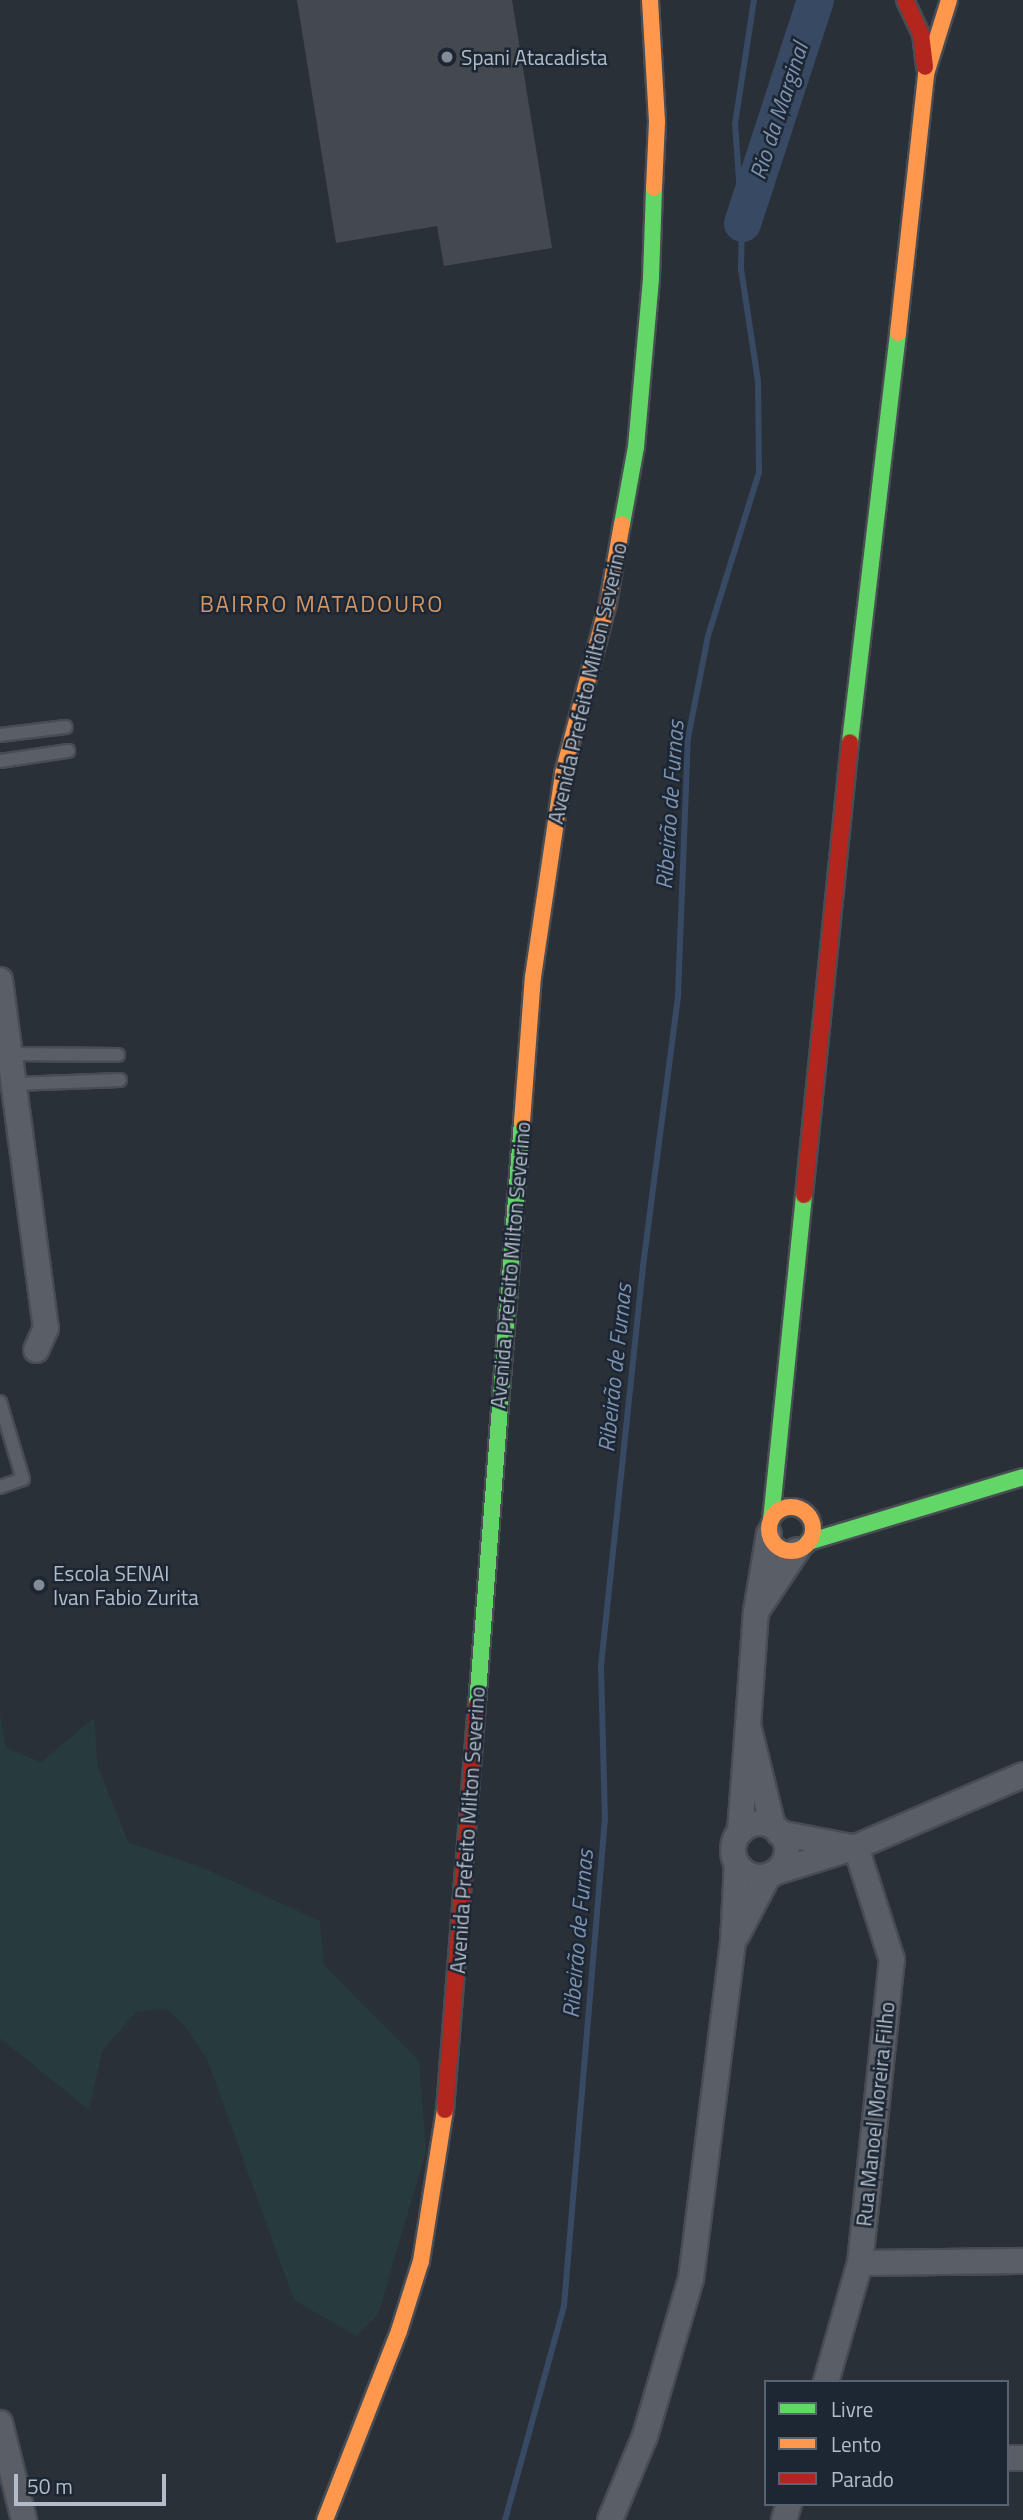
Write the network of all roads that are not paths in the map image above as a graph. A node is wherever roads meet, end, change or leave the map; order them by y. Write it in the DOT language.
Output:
graph roads {
  1 [pos="650,0"];
  2 [pos="905,0"];
  3 [pos="949,0"];
  4 [pos="926,74"];
  5 [pos="66,727"];
  6 [pos="0,734"];
  7 [pos="68,751"];
  8 [pos="0,761"];
  9 [pos="0,980"];
  10 [pos="118,1055"];
  11 [pos="9,1069"];
  12 [pos="120,1080"];
  13 [pos="36,1350"];
  14 [pos="0,1402"];
  15 [pos="778,1440"];
  16 [pos="1023,1477"];
  17 [pos="0,1487"];
  18 [pos="805,1512"];
  19 [pos="866,1525"];
  20 [pos="770,1527"];
  21 [pos="803,1546"];
  22 [pos="756,1612"];
  23 [pos="748,1725"];
  24 [pos="1023,1775"];
  25 [pos="776,1830"];
  26 [pos="740,1832"];
  27 [pos="856,1847"];
  28 [pos="737,1864"];
  29 [pos="772,1874"];
  30 [pos="733,1942"];
  31 [pos="1023,2261"];
  32 [pos="860,2263"];
  33 [pos="826,2380"];
  34 [pos="0,2423"];
  35 [pos="24,2520"];
  36 [pos="325,2520"];
  37 [pos="610,2520"];
  1 -- 36 [label="main road, Avenida Prefeito Milton Severino"];
  2 -- 4 [label="main road"];
  3 -- 4 [label="main road"];
  4 -- 15 [label="main road"];
  5 -- 6 [label="lane"];
  7 -- 8 [label="lane"];
  9 -- 11 [label="street"];
  10 -- 11 [label="lane"];
  11 -- 12 [label="lane"];
  11 -- 13 [label="street"];
  14 -- 17 [label="lane"];
  15 -- 18 [label="main road"];
  15 -- 20 [label="main road"];
  16 -- 19 [label="main road"];
  18 -- 19 [label="main road"];
  18 -- 20 [label="main road"];
  18 -- 21 [label="main road"];
  19 -- 21 [label="main road"];
  20 -- 21 [label="main road"];
  20 -- 22 [label="street"];
  21 -- 22 [label="street"];
  22 -- 23 [label="street"];
  23 -- 25 [label="street"];
  23 -- 26 [label="street"];
  24 -- 27 [label="street"];
  25 -- 26 [label="street"];
  25 -- 27 [label="street"];
  25 -- 29 [label="street"];
  26 -- 28 [label="street"];
  27 -- 29 [label="street"];
  27 -- 32 [label="street, Rua Manoel Moreira Filho"];
  28 -- 29 [label="street"];
  28 -- 30 [label="street"];
  29 -- 30 [label="street"];
  30 -- 37 [label="street"];
  31 -- 32 [label="street"];
  32 -- 33 [label="street, Rua Manoel Moreira Filho"];
  34 -- 35 [label="street"];
}
